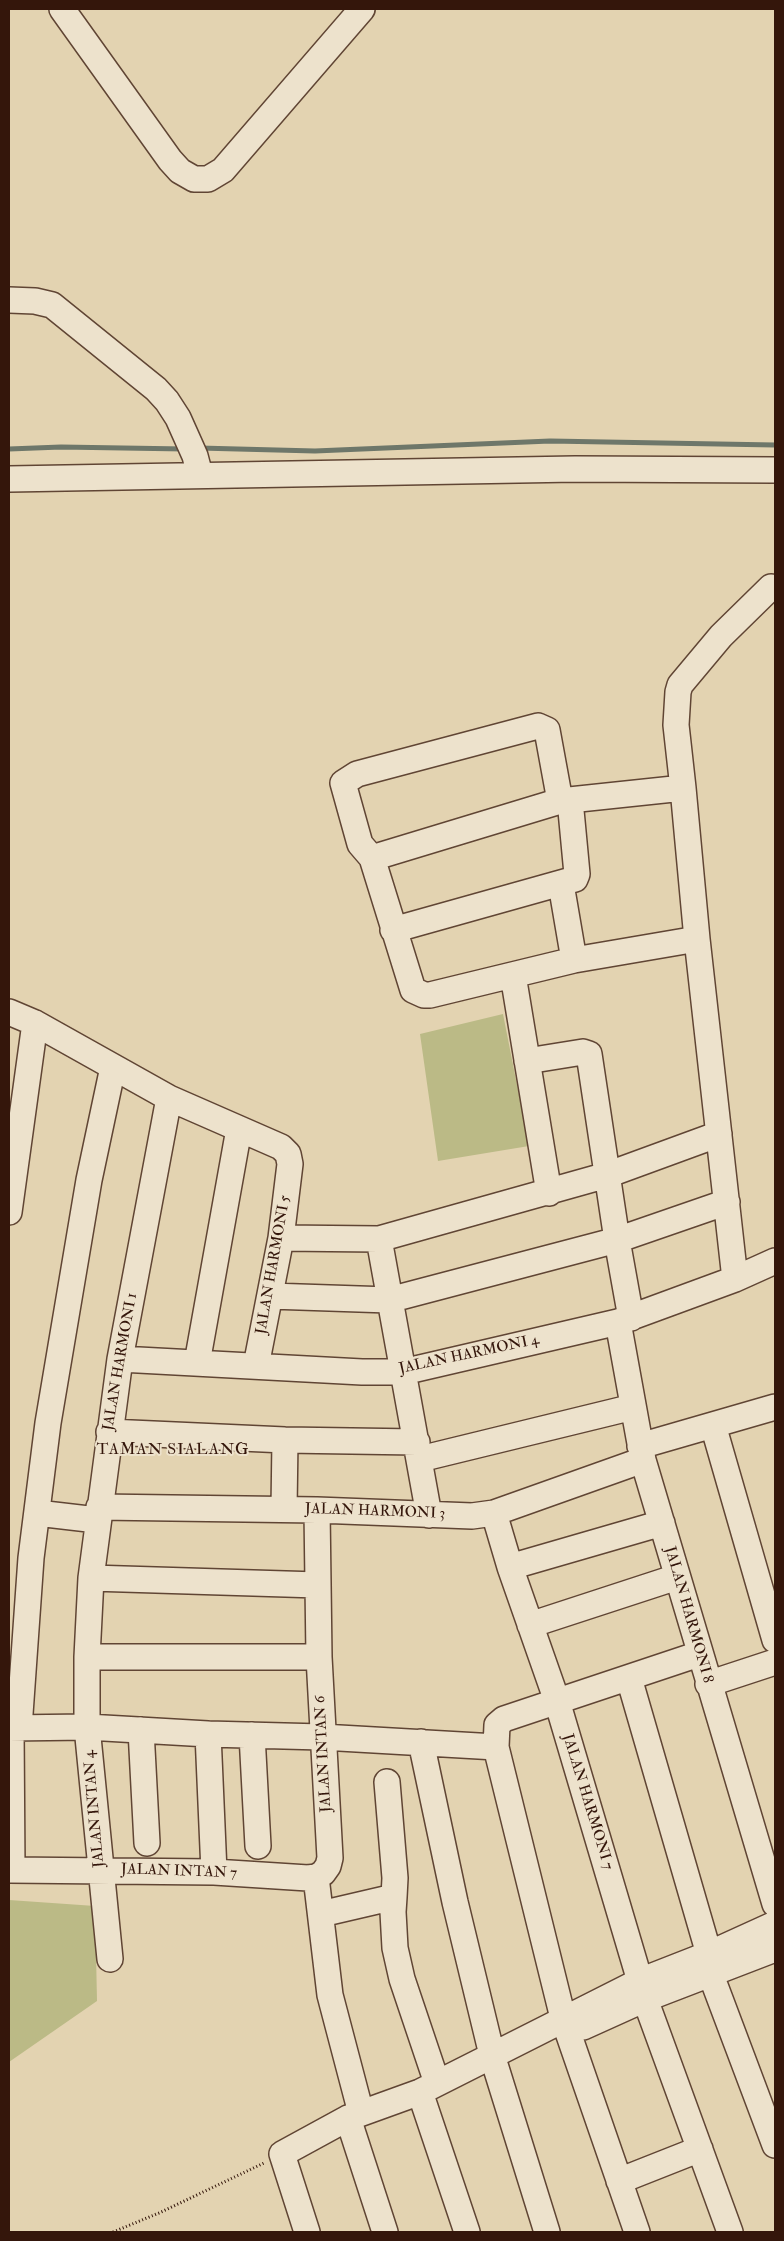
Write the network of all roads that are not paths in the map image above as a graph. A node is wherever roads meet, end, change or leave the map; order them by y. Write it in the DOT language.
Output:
graph roads {
  1 [pos="62,9"];
  2 [pos="362,9"];
  3 [pos="9,300"];
  4 [pos="193,455"];
  5 [pos="775,470"];
  6 [pos="9,479"];
  7 [pos="771,587"];
  8 [pos="683,788"];
  9 [pos="565,800"];
  10 [pos="372,858"];
  11 [pos="561,884"];
  12 [pos="393,930"];
  13 [pos="697,940"];
  14 [pos="574,960"];
  15 [pos="512,975"];
  16 [pos="9,1012"];
  17 [pos="35,1023"];
  18 [pos="527,1061"];
  19 [pos="113,1067"];
  20 [pos="169,1098"];
  21 [pos="239,1129"];
  22 [pos="719,1134"];
  23 [pos="607,1175"];
  24 [pos="549,1193"];
  25 [pos="727,1202"];
  26 [pos="9,1212"];
  27 [pos="281,1238"];
  28 [pos="379,1239"];
  29 [pos="617,1240"];
  30 [pos="775,1261"];
  31 [pos="735,1279"];
  32 [pos="270,1296"];
  33 [pos="389,1300"];
  34 [pos="624,1320"];
  35 [pos="120,1360"];
  36 [pos="197,1363"];
  37 [pos="256,1366"];
  38 [pos="403,1372"];
  39 [pos="633,1407"];
  40 [pos="775,1408"];
  41 [pos="713,1426"];
  42 [pos="109,1432"];
  43 [pos="285,1440"];
  44 [pos="418,1450"];
  45 [pos="641,1453"];
  46 [pos="284,1509"];
  47 [pos="317,1510"];
  48 [pos="494,1512"];
  49 [pos="37,1513"];
  50 [pos="98,1514"];
  51 [pos="429,1514"];
  52 [pos="662,1523"];
  53 [pos="510,1567"];
  54 [pos="677,1577"];
  55 [pos="91,1578"];
  56 [pos="318,1585"];
  57 [pos="530,1625"];
  58 [pos="775,1640"];
  59 [pos="699,1654"];
  60 [pos="86,1657"];
  61 [pos="319,1657"];
  62 [pos="775,1662"];
  63 [pos="629,1678"];
  64 [pos="708,1684"];
  65 [pos="557,1701"];
  66 [pos="87,1727"];
  67 [pos="13,1728"];
  68 [pos="141,1730"];
  69 [pos="208,1734"];
  70 [pos="252,1735"];
  71 [pos="322,1737"];
  72 [pos="421,1742"];
  73 [pos="496,1747"];
  74 [pos="387,1782"];
  75 [pos="10,1801"];
  76 [pos="147,1843"];
  77 [pos="258,1846"];
  78 [pos="10,1870"];
  79 [pos="101,1870"];
  80 [pos="214,1872"];
  81 [pos="316,1877"];
  82 [pos="394,1897"];
  83 [pos="775,1904"];
  84 [pos="321,1914"];
  85 [pos="775,1924"];
  86 [pos="775,1950"];
  87 [pos="110,1959"];
  88 [pos="710,1964"];
  89 [pos="643,1990"];
  90 [pos="566,2026"];
  91 [pos="492,2055"];
  92 [pos="428,2088"];
  93 [pos="354,2116"];
  94 [pos="775,2145"];
  95 [pos="700,2149"];
  96 [pos="619,2180"];
  97 [pos="307,2232"];
  98 [pos="385,2232"];
  99 [pos="466,2232"];
  100 [pos="547,2232"];
  101 [pos="637,2232"];
  102 [pos="730,2232"];
  1 -- 2 [label="street"];
  3 -- 4 [label="street"];
  4 -- 5 [label="street"];
  4 -- 6 [label="street"];
  7 -- 8 [label="street"];
  8 -- 9 [label="street"];
  8 -- 13 [label="street"];
  9 -- 10 [label="street"];
  9 -- 10 [label="street"];
  9 -- 11 [label="street"];
  10 -- 12 [label="street"];
  11 -- 12 [label="street"];
  11 -- 14 [label="street"];
  12 -- 15 [label="street"];
  13 -- 14 [label="street"];
  13 -- 22 [label="street"];
  14 -- 15 [label="street"];
  15 -- 18 [label="street"];
  16 -- 17 [label="street"];
  17 -- 19 [label="street"];
  17 -- 26 [label="street"];
  18 -- 23 [label="street, JALAN HARMONI 8"];
  18 -- 24 [label="street"];
  19 -- 20 [label="street"];
  19 -- 49 [label="street"];
  20 -- 21 [label="street"];
  20 -- 35 [label="street, JALAN HARMONI 1"];
  21 -- 27 [label="street, JALAN HARMONI 5"];
  21 -- 36 [label="street"];
  22 -- 23 [label="street"];
  22 -- 25 [label="street"];
  23 -- 24 [label="street"];
  23 -- 29 [label="street, JALAN HARMONI 8"];
  24 -- 28 [label="street"];
  25 -- 29 [label="street"];
  25 -- 31 [label="street"];
  27 -- 28 [label="street"];
  27 -- 32 [label="street, JALAN HARMONI 5"];
  28 -- 33 [label="street"];
  29 -- 33 [label="street"];
  29 -- 34 [label="street, JALAN HARMONI 8"];
  30 -- 31 [label="street, JALAN HARMONI 4"];
  31 -- 34 [label="street, JALAN HARMONI 4"];
  32 -- 33 [label="street"];
  32 -- 37 [label="street, JALAN HARMONI 5"];
  33 -- 38 [label="street"];
  34 -- 38 [label="street, JALAN HARMONI 4"];
  34 -- 39 [label="street, JALAN HARMONI 8"];
  35 -- 36 [label="street, JALAN HARMONI 4"];
  35 -- 42 [label="street, JALAN HARMONI 1"];
  36 -- 37 [label="street, JALAN HARMONI 4"];
  37 -- 38 [label="street, JALAN HARMONI 4"];
  38 -- 44 [label="street"];
  39 -- 44 [label="street"];
  39 -- 45 [label="street, JALAN HARMONI 8"];
  40 -- 41 [label="street, JALAN HARMONI 3"];
  41 -- 45 [label="street, JALAN HARMONI 3"];
  41 -- 58 [label="street"];
  42 -- 43 [label="street"];
  42 -- 50 [label="street, JALAN HARMONI 1"];
  43 -- 44 [label="street"];
  43 -- 46 [label="street"];
  44 -- 51 [label="street"];
  45 -- 48 [label="street, JALAN HARMONI 3"];
  45 -- 52 [label="street, JALAN HARMONI 8"];
  46 -- 47 [label="street, JALAN HARMONI 3"];
  46 -- 50 [label="street, JALAN HARMONI 3"];
  47 -- 51 [label="street, JALAN HARMONI 3"];
  47 -- 56 [label="street, JALAN INTAN 6"];
  48 -- 51 [label="street, JALAN HARMONI 3"];
  48 -- 53 [label="street, JALAN HARMONI 7"];
  49 -- 50 [label="street, JALAN HARMONI 3"];
  49 -- 67 [label="street"];
  50 -- 55 [label="street, JALAN HARMONI 1"];
  52 -- 53 [label="street"];
  52 -- 54 [label="street, JALAN HARMONI 8"];
  53 -- 57 [label="street, JALAN HARMONI 7"];
  54 -- 57 [label="street"];
  54 -- 59 [label="street, JALAN HARMONI 8"];
  55 -- 56 [label="street"];
  55 -- 60 [label="street, JALAN HARMONI 1"];
  56 -- 61 [label="street, JALAN INTAN 6"];
  57 -- 65 [label="street, JALAN HARMONI 7"];
  59 -- 63 [label="street"];
  59 -- 64 [label="street, JALAN HARMONI 8"];
  60 -- 61 [label="street"];
  60 -- 66 [label="street, JALAN INTAN 4"];
  61 -- 71 [label="street, JALAN INTAN 6"];
  62 -- 64 [label="street"];
  63 -- 65 [label="street"];
  63 -- 88 [label="street"];
  64 -- 83 [label="street, JALAN HARMONI 8"];
  65 -- 73 [label="street"];
  65 -- 89 [label="street, JALAN HARMONI 7"];
  66 -- 67 [label="street"];
  66 -- 68 [label="street"];
  66 -- 79 [label="street, JALAN INTAN 4"];
  67 -- 75 [label="street"];
  68 -- 69 [label="street"];
  68 -- 76 [label="street"];
  69 -- 70 [label="street"];
  69 -- 80 [label="street"];
  70 -- 71 [label="street"];
  70 -- 77 [label="street"];
  71 -- 72 [label="street"];
  71 -- 81 [label="street, JALAN INTAN 6"];
  72 -- 73 [label="street"];
  72 -- 91 [label="street"];
  73 -- 90 [label="street"];
  74 -- 82 [label="street"];
  75 -- 78 [label="street"];
  78 -- 79 [label="street, JALAN INTAN 7"];
  79 -- 80 [label="street, JALAN INTAN 7"];
  79 -- 87 [label="street, JALAN INTAN 4"];
  80 -- 81 [label="street, JALAN INTAN 7"];
  81 -- 84 [label="street"];
  82 -- 84 [label="street"];
  82 -- 92 [label="street"];
  84 -- 93 [label="street"];
  85 -- 88 [label="street"];
  86 -- 88 [label="street"];
  88 -- 89 [label="street"];
  88 -- 94 [label="street"];
  89 -- 90 [label="street"];
  89 -- 95 [label="street, JALAN HARMONI 7"];
  90 -- 91 [label="street"];
  90 -- 96 [label="street"];
  91 -- 92 [label="street"];
  91 -- 100 [label="street"];
  92 -- 93 [label="street"];
  92 -- 99 [label="street"];
  93 -- 97 [label="street"];
  93 -- 98 [label="street"];
  95 -- 96 [label="street"];
  95 -- 102 [label="street, JALAN HARMONI 7"];
  96 -- 101 [label="street"];
}
